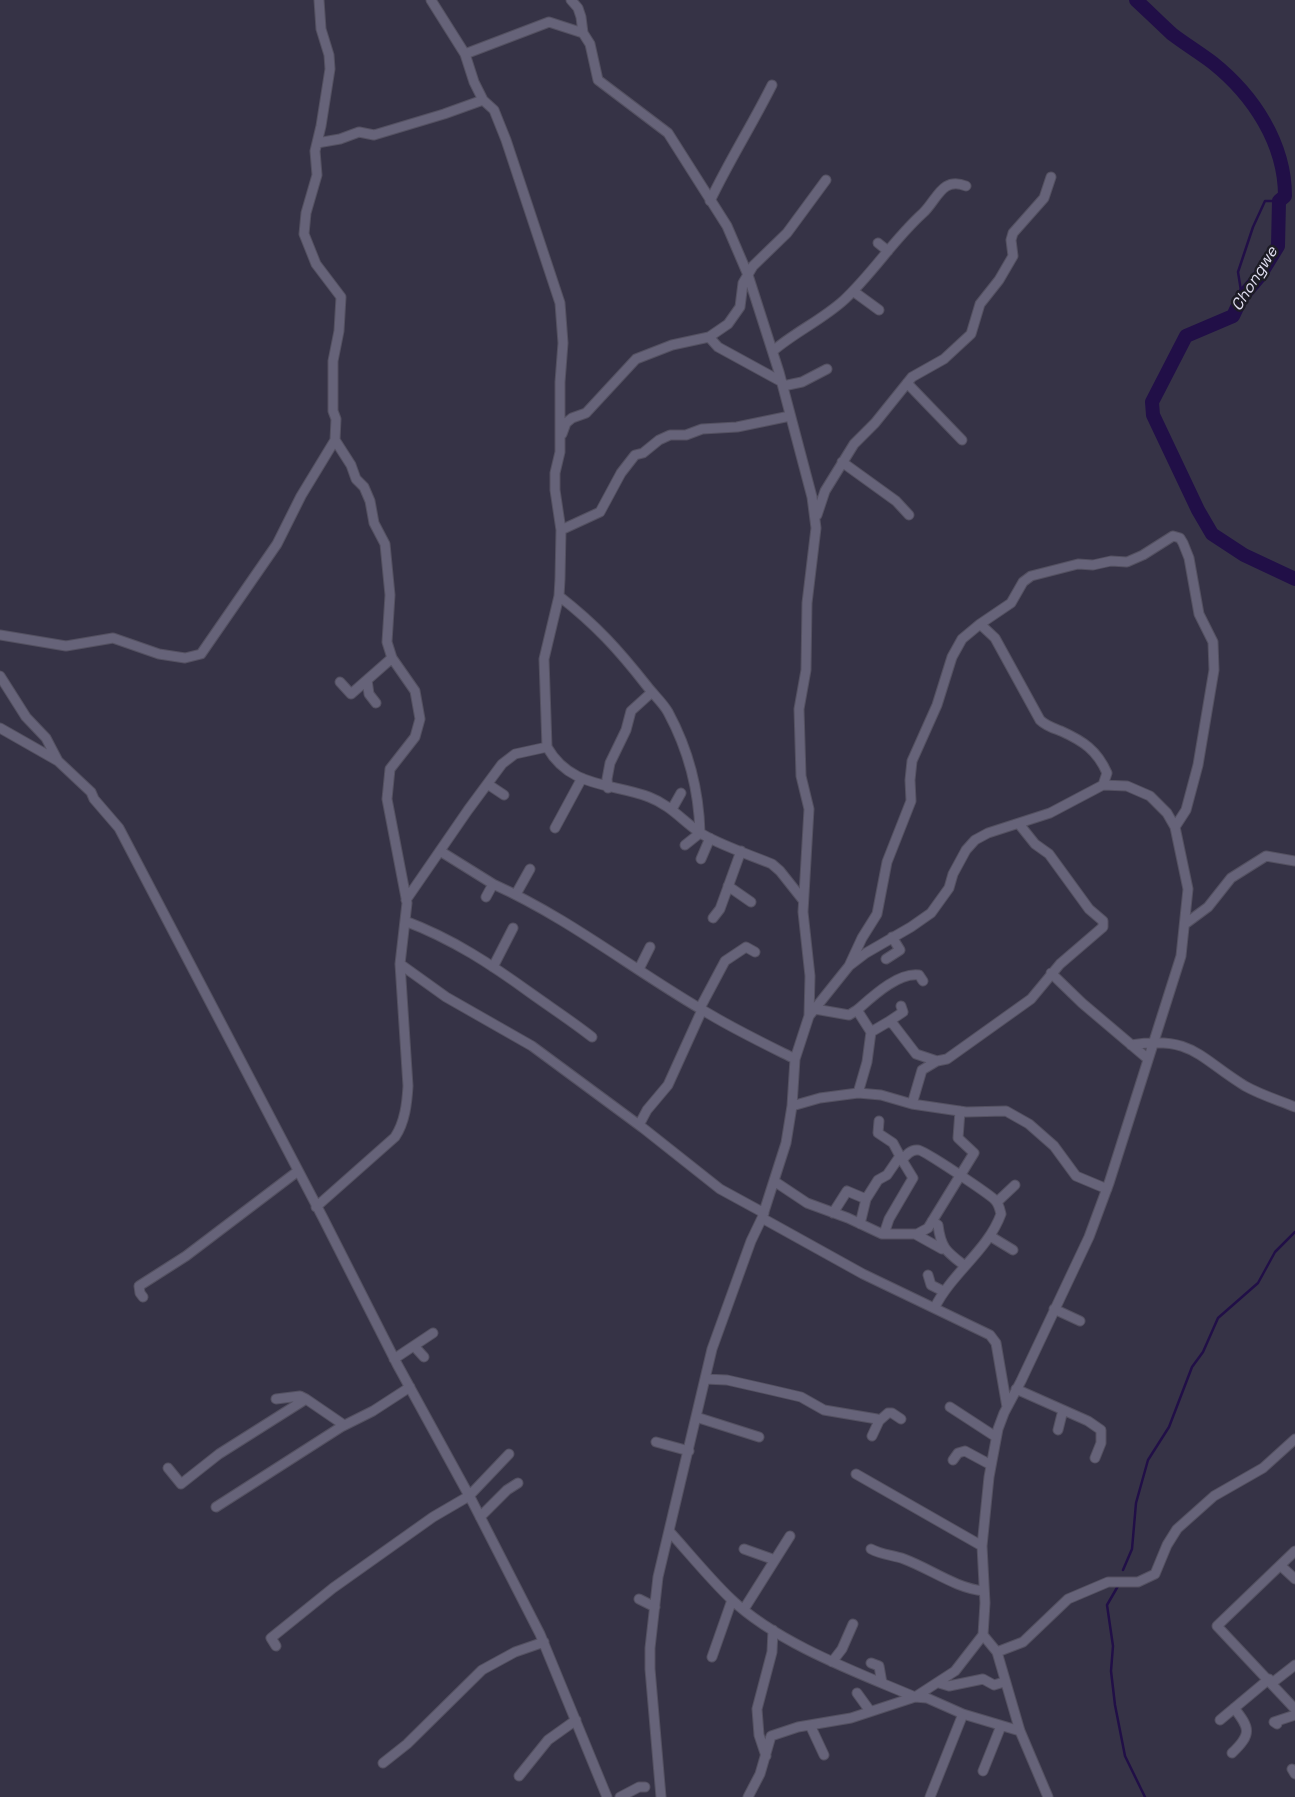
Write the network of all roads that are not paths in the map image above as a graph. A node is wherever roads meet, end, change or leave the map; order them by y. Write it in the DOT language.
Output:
graph roads {
  1 [pos="319,0"];
  2 [pos="431,0"];
  3 [pos="571,0"];
  4 [pos="583,34"];
  5 [pos="466,54"];
  6 [pos="772,85"];
  7 [pos="483,100"];
  8 [pos="317,143"];
  9 [pos="1051,177"];
  10 [pos="826,180"];
  11 [pos="966,186"];
  12 [pos="710,201"];
  13 [pos="878,243"];
  14 [pos="888,251"];
  15 [pos="748,275"];
  16 [pos="852,291"];
  17 [pos="879,310"];
  18 [pos="709,338"];
  19 [pos="773,351"];
  20 [pos="827,369"];
  21 [pos="907,383"];
  22 [pos="782,384"];
  23 [pos="790,416"];
  24 [pos="560,437"];
  25 [pos="335,440"];
  26 [pos="962,440"];
  27 [pos="842,462"];
  28 [pos="909,515"];
  29 [pos="816,518"];
  30 [pos="561,530"];
  31 [pos="559,596"];
  32 [pos="980,624"];
  33 [pos="0,635"];
  34 [pos="392,658"];
  35 [pos="0,676"];
  36 [pos="367,680"];
  37 [pos="340,682"];
  38 [pos="652,692"];
  39 [pos="376,703"];
  40 [pos="0,728"];
  41 [pos="547,747"];
  42 [pos="58,761"];
  43 [pos="582,778"];
  44 [pos="488,785"];
  45 [pos="1103,785"];
  46 [pos="608,788"];
  47 [pos="681,793"];
  48 [pos="504,795"];
  49 [pos="672,809"];
  50 [pos="1019,824"];
  51 [pos="1175,827"];
  52 [pos="555,828"];
  53 [pos="700,833"];
  54 [pos="710,838"];
  55 [pos="685,845"];
  56 [pos="440,851"];
  57 [pos="741,851"];
  58 [pos="701,859"];
  59 [pos="1295,861"];
  60 [pos="530,869"];
  61 [pos="493,884"];
  62 [pos="728,886"];
  63 [pos="516,894"];
  64 [pos="486,897"];
  65 [pos="406,900"];
  66 [pos="803,900"];
  67 [pos="751,902"];
  68 [pos="713,918"];
  69 [pos="405,921"];
  70 [pos="1185,924"];
  71 [pos="514,928"];
  72 [pos="892,937"];
  73 [pos="650,947"];
  74 [pos="755,952"];
  75 [pos="886,959"];
  76 [pos="400,964"];
  77 [pos="849,966"];
  78 [pos="494,967"];
  79 [pos="639,970"];
  80 [pos="1051,973"];
  81 [pos="923,980"];
  82 [pos="901,1006"];
  83 [pos="701,1009"];
  84 [pos="857,1010"];
  85 [pos="812,1013"];
  86 [pos="888,1022"];
  87 [pos="871,1032"];
  88 [pos="592,1038"];
  89 [pos="1154,1041"];
  90 [pos="1131,1045"];
  91 [pos="795,1059"];
  92 [pos="1148,1059"];
  93 [pos="937,1061"];
  94 [pos="858,1093"];
  95 [pos="912,1104"];
  96 [pos="792,1106"];
  97 [pos="1295,1106"];
  98 [pos="960,1111"];
  99 [pos="879,1121"];
  100 [pos="639,1125"];
  101 [pos="901,1158"];
  102 [pos="298,1171"];
  103 [pos="961,1176"];
  104 [pos="774,1181"];
  105 [pos="1015,1185"];
  106 [pos="1107,1188"];
  107 [pos="866,1199"];
  108 [pos="997,1202"];
  109 [pos="316,1207"];
  110 [pos="833,1213"];
  111 [pos="763,1216"];
  112 [pos="932,1221"];
  113 [pos="860,1224"];
  114 [pos="884,1234"];
  115 [pos="915,1234"];
  116 [pos="990,1236"];
  117 [pos="1013,1250"];
  118 [pos="946,1252"];
  119 [pos="965,1266"];
  120 [pos="928,1275"];
  121 [pos="943,1291"];
  122 [pos="143,1297"];
  123 [pos="935,1308"];
  124 [pos="1054,1309"];
  125 [pos="1080,1321"];
  126 [pos="433,1333"];
  127 [pos="414,1346"];
  128 [pos="424,1357"];
  129 [pos="394,1359"];
  130 [pos="705,1379"];
  131 [pos="410,1387"];
  132 [pos="1016,1389"];
  133 [pos="276,1399"];
  134 [pos="306,1399"];
  135 [pos="950,1407"];
  136 [pos="1007,1407"];
  137 [pos="1063,1410"];
  138 [pos="696,1417"];
  139 [pos="901,1419"];
  140 [pos="879,1421"];
  141 [pos="344,1425"];
  142 [pos="1058,1430"];
  143 [pos="872,1436"];
  144 [pos="759,1437"];
  145 [pos="996,1438"];
  146 [pos="1295,1439"];
  147 [pos="656,1442"];
  148 [pos="689,1451"];
  149 [pos="509,1454"];
  150 [pos="1095,1458"];
  151 [pos="953,1460"];
  152 [pos="991,1465"];
  153 [pos="168,1468"];
  154 [pos="856,1474"];
  155 [pos="518,1483"];
  156 [pos="469,1496"];
  157 [pos="216,1507"];
  158 [pos="480,1517"];
  159 [pos="669,1531"];
  160 [pos="790,1536"];
  161 [pos="982,1546"];
  162 [pos="744,1549"];
  163 [pos="870,1549"];
  164 [pos="1295,1552"];
  165 [pos="776,1560"];
  166 [pos="1281,1566"];
  167 [pos="1295,1579"];
  168 [pos="984,1591"];
  169 [pos="639,1599"];
  170 [pos="732,1600"];
  171 [pos="655,1606"];
  172 [pos="744,1609"];
  173 [pos="853,1624"];
  174 [pos="773,1630"];
  175 [pos="983,1635"];
  176 [pos="544,1642"];
  177 [pos="276,1646"];
  178 [pos="997,1652"];
  179 [pos="712,1657"];
  180 [pos="832,1662"];
  181 [pos="871,1663"];
  182 [pos="1295,1665"];
  183 [pos="1270,1681"];
  184 [pos="939,1682"];
  185 [pos="1004,1682"];
  186 [pos="882,1683"];
  187 [pos="857,1693"];
  188 [pos="915,1697"];
  189 [pos="1234,1708"];
  190 [pos="1295,1709"];
  191 [pos="870,1711"];
  192 [pos="963,1714"];
  193 [pos="1295,1715"];
  194 [pos="576,1720"];
  195 [pos="1220,1720"];
  196 [pos="1277,1724"];
  197 [pos="810,1725"];
  198 [pos="1001,1726"];
  199 [pos="1020,1731"];
  200 [pos="1232,1753"];
  201 [pos="824,1755"];
  202 [pos="766,1756"];
  203 [pos="383,1763"];
  204 [pos="983,1772"];
  205 [pos="519,1776"];
  206 [pos="645,1787"];
  207 [pos="607,1797"];
  208 [pos="620,1797"];
  209 [pos="661,1797"];
  210 [pos="748,1797"];
  211 [pos="930,1797"];
  212 [pos="1048,1797"];
  1 -- 8 [label="street"];
  2 -- 5 [label="street"];
  3 -- 4 [label="street"];
  4 -- 5 [label="street"];
  4 -- 12 [label="street"];
  5 -- 7 [label="street"];
  6 -- 12 [label="street"];
  7 -- 8 [label="street"];
  7 -- 24 [label="street"];
  8 -- 25 [label="street"];
  9 -- 21 [label="street"];
  10 -- 15 [label="street"];
  11 -- 14 [label="street"];
  12 -- 15 [label="street"];
  13 -- 14 [label="street"];
  14 -- 16 [label="street"];
  15 -- 18 [label="street"];
  15 -- 19 [label="street"];
  16 -- 17 [label="street"];
  16 -- 19 [label="street"];
  18 -- 22 [label="street"];
  18 -- 24 [label="street"];
  19 -- 22 [label="street"];
  20 -- 22 [label="street"];
  21 -- 26 [label="street"];
  21 -- 27 [label="street"];
  22 -- 23 [label="street"];
  23 -- 29 [label="street"];
  23 -- 30 [label="street"];
  24 -- 30 [label="street"];
  25 -- 33 [label="street"];
  25 -- 34 [label="street"];
  27 -- 28 [label="street"];
  27 -- 29 [label="street"];
  29 -- 66 [label="street"];
  30 -- 31 [label="street"];
  31 -- 38 [label="street"];
  31 -- 41 [label="street"];
  32 -- 45 [label="street"];
  32 -- 51 [label="street"];
  32 -- 77 [label="street"];
  34 -- 36 [label="street"];
  34 -- 65 [label="street"];
  35 -- 42 [label="street"];
  36 -- 37 [label="street"];
  36 -- 39 [label="street"];
  38 -- 46 [label="street"];
  38 -- 53 [label="street"];
  40 -- 42 [label="street"];
  41 -- 43 [label="street"];
  41 -- 44 [label="street"];
  42 -- 102 [label="street"];
  43 -- 46 [label="street"];
  43 -- 52 [label="street"];
  44 -- 48 [label="street"];
  44 -- 56 [label="street"];
  45 -- 50 [label="street"];
  45 -- 51 [label="street"];
  46 -- 49 [label="street"];
  47 -- 49 [label="street"];
  49 -- 53 [label="street"];
  50 -- 72 [label="street"];
  50 -- 80 [label="street"];
  51 -- 70 [label="street"];
  53 -- 54 [label="street"];
  53 -- 55 [label="street"];
  54 -- 57 [label="street"];
  54 -- 58 [label="street"];
  56 -- 61 [label="street"];
  56 -- 65 [label="street"];
  57 -- 62 [label="street"];
  57 -- 66 [label="street"];
  59 -- 70 [label="street"];
  60 -- 63 [label="street"];
  61 -- 63 [label="street"];
  61 -- 64 [label="street"];
  62 -- 67 [label="street"];
  62 -- 68 [label="street"];
  63 -- 79 [label="street"];
  65 -- 69 [label="street"];
  66 -- 85 [label="street"];
  69 -- 76 [label="street"];
  69 -- 78 [label="street"];
  70 -- 89 [label="street"];
  71 -- 78 [label="street"];
  72 -- 75 [label="street"];
  72 -- 77 [label="street"];
  73 -- 79 [label="street"];
  74 -- 83 [label="street"];
  76 -- 100 [label="street"];
  76 -- 109 [label="street"];
  77 -- 85 [label="street"];
  78 -- 88 [label="street"];
  79 -- 83 [label="street"];
  80 -- 90 [label="street"];
  80 -- 93 [label="street"];
  81 -- 84 [label="street"];
  82 -- 86 [label="street"];
  83 -- 91 [label="street"];
  83 -- 100 [label="street"];
  84 -- 85 [label="street"];
  84 -- 87 [label="street"];
  85 -- 91 [label="street"];
  86 -- 87 [label="street"];
  86 -- 93 [label="street"];
  87 -- 94 [label="street"];
  89 -- 90 [label="street"];
  89 -- 92 [label="street"];
  89 -- 97 [label="street"];
  90 -- 92 [label="street"];
  91 -- 96 [label="street"];
  92 -- 106 [label="street"];
  93 -- 95 [label="street"];
  94 -- 95 [label="street"];
  94 -- 96 [label="street"];
  95 -- 98 [label="street"];
  96 -- 104 [label="street"];
  98 -- 103 [label="street"];
  98 -- 106 [label="street"];
  99 -- 101 [label="street"];
  100 -- 111 [label="street"];
  101 -- 103 [label="street"];
  101 -- 107 [label="street"];
  101 -- 114 [label="street"];
  102 -- 109 [label="street"];
  102 -- 122 [label="street"];
  103 -- 108 [label="street"];
  103 -- 112 [label="street"];
  104 -- 110 [label="street"];
  104 -- 111 [label="street"];
  105 -- 108 [label="street"];
  106 -- 124 [label="street"];
  107 -- 110 [label="street"];
  107 -- 113 [label="street"];
  108 -- 116 [label="street"];
  109 -- 129 [label="street"];
  110 -- 113 [label="street"];
  111 -- 123 [label="street"];
  111 -- 130 [label="street"];
  112 -- 115 [label="street"];
  112 -- 118 [label="street"];
  113 -- 114 [label="street"];
  114 -- 115 [label="street"];
  115 -- 118 [label="street"];
  116 -- 117 [label="street"];
  116 -- 119 [label="street"];
  118 -- 119 [label="street"];
  119 -- 121 [label="street"];
  120 -- 121 [label="street"];
  121 -- 123 [label="street"];
  123 -- 136 [label="street"];
  124 -- 125 [label="street"];
  124 -- 132 [label="street"];
  126 -- 127 [label="street"];
  127 -- 128 [label="street"];
  127 -- 129 [label="street"];
  129 -- 131 [label="street"];
  130 -- 138 [label="street"];
  130 -- 140 [label="street"];
  131 -- 141 [label="street"];
  131 -- 156 [label="street"];
  132 -- 136 [label="street"];
  132 -- 137 [label="street"];
  133 -- 134 [label="street"];
  134 -- 141 [label="street"];
  134 -- 153 [label="street"];
  135 -- 145 [label="street"];
  136 -- 145 [label="street"];
  137 -- 142 [label="street"];
  137 -- 150 [label="street"];
  138 -- 144 [label="street"];
  138 -- 148 [label="street"];
  139 -- 140 [label="street"];
  140 -- 143 [label="street"];
  141 -- 157 [label="street"];
  145 -- 152 [label="street"];
  146 -- 178 [label="street"];
  147 -- 148 [label="street"];
  148 -- 159 [label="street"];
  149 -- 156 [label="street"];
  151 -- 152 [label="street"];
  152 -- 161 [label="street"];
  154 -- 161 [label="street"];
  155 -- 158 [label="street"];
  156 -- 158 [label="street"];
  156 -- 177 [label="street"];
  158 -- 176 [label="street"];
  159 -- 170 [label="street"];
  159 -- 171 [label="street"];
  160 -- 165 [label="street"];
  161 -- 168 [label="street"];
  162 -- 165 [label="street"];
  163 -- 168 [label="street"];
  164 -- 166 [label="street"];
  165 -- 172 [label="street"];
  166 -- 167 [label="street"];
  166 -- 183 [label="street"];
  168 -- 175 [label="street"];
  169 -- 171 [label="street"];
  170 -- 172 [label="street"];
  170 -- 179 [label="street"];
  171 -- 209 [label="street"];
  172 -- 174 [label="street"];
  173 -- 180 [label="street"];
  174 -- 180 [label="street"];
  174 -- 202 [label="street"];
  175 -- 178 [label="street"];
  175 -- 184 [label="street"];
  176 -- 194 [label="street"];
  176 -- 203 [label="street"];
  178 -- 185 [label="street"];
  180 -- 186 [label="street"];
  181 -- 186 [label="street"];
  182 -- 183 [label="street"];
  183 -- 189 [label="street"];
  183 -- 190 [label="street"];
  184 -- 185 [label="street"];
  184 -- 188 [label="street"];
  185 -- 199 [label="street"];
  186 -- 188 [label="street"];
  187 -- 191 [label="street"];
  188 -- 191 [label="street"];
  188 -- 192 [label="street"];
  189 -- 195 [label="street"];
  189 -- 200 [label="street"];
  191 -- 197 [label="street"];
  192 -- 198 [label="street"];
  192 -- 211 [label="street"];
  193 -- 196 [label="street"];
  194 -- 205 [label="street"];
  194 -- 207 [label="street"];
  197 -- 201 [label="street"];
  197 -- 202 [label="street"];
  198 -- 199 [label="street"];
  198 -- 204 [label="street"];
  199 -- 212 [label="street"];
  202 -- 210 [label="street"];
  206 -- 208 [label="street"];
}
